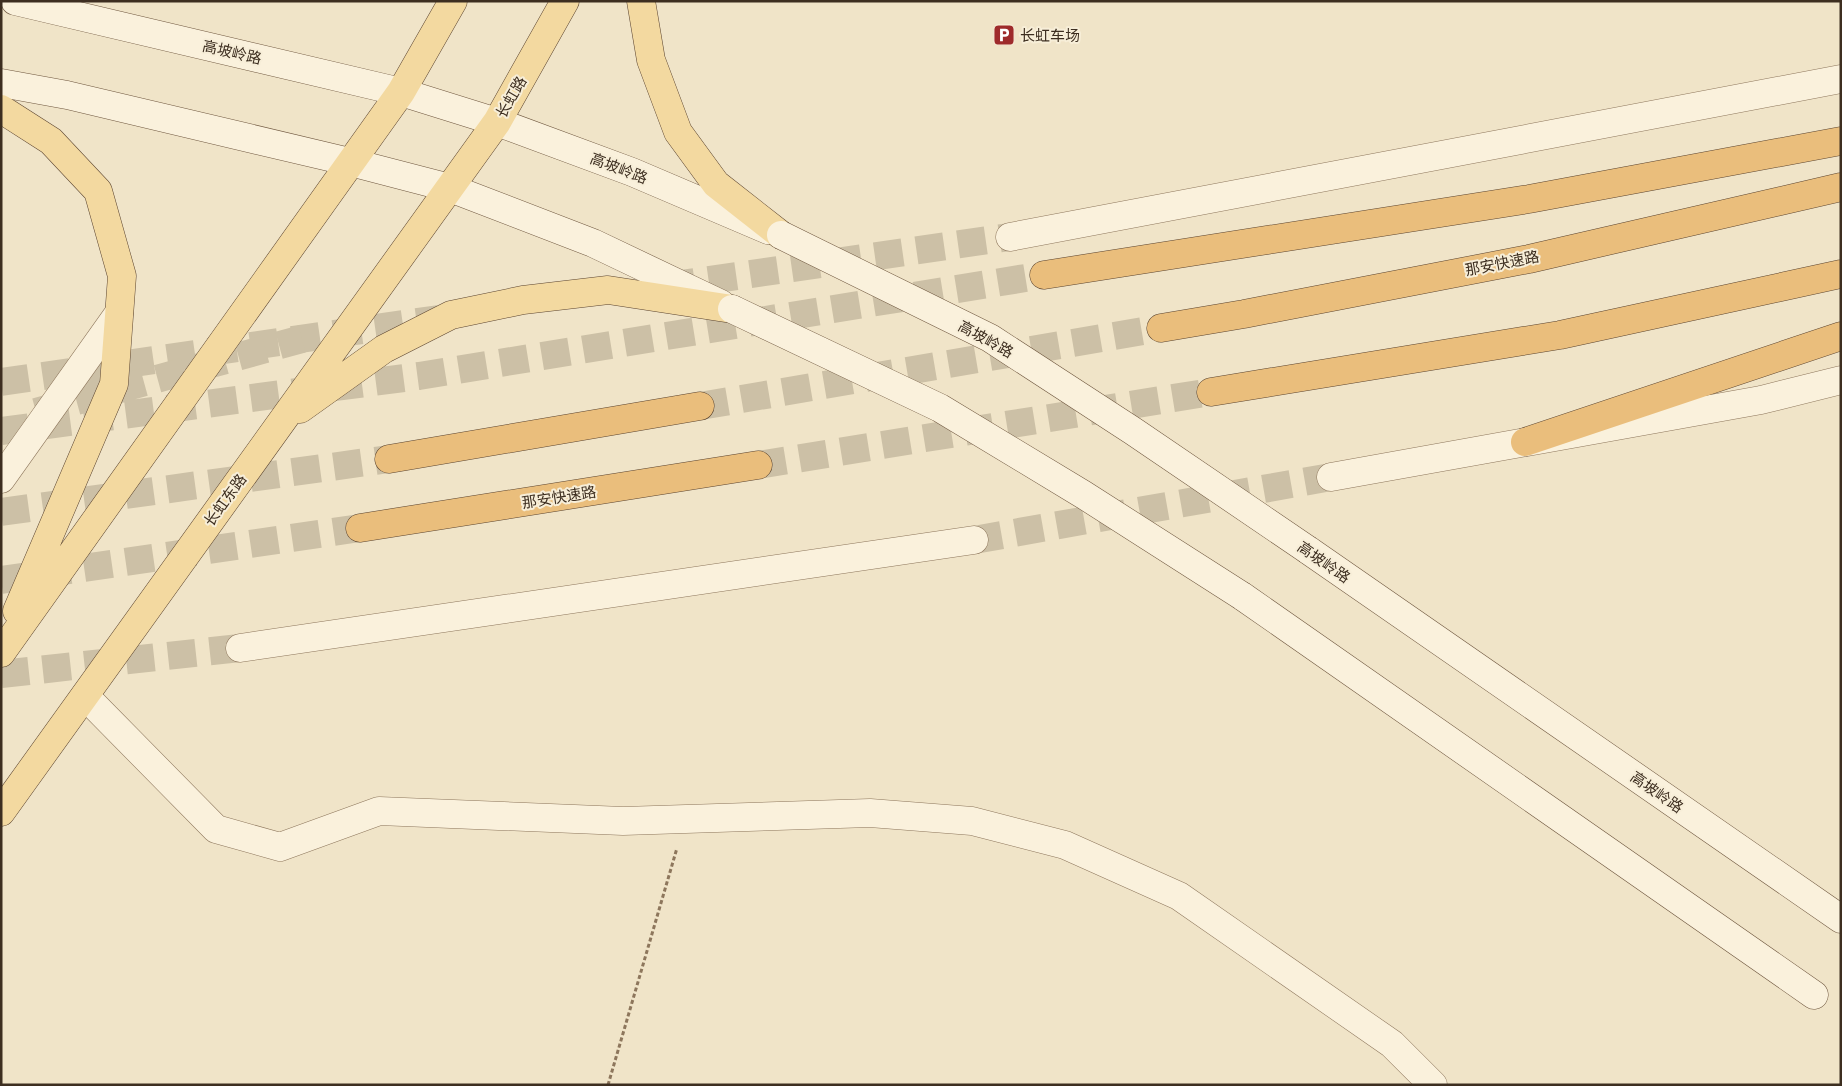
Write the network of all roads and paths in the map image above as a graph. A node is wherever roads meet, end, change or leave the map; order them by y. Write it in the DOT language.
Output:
graph roads {
  1 [pos="15,1"];
  2 [pos="453,1"];
  3 [pos="566,1"];
  4 [pos="641,1"];
  5 [pos="1841,79"];
  6 [pos="1,83"];
  7 [pos="401,92"];
  8 [pos="1,109"];
  9 [pos="497,122"];
  10 [pos="1841,141"];
  11 [pos="350,162"];
  12 [pos="1841,186"];
  13 [pos="450,188"];
  14 [pos="781,235"];
  15 [pos="1010,237"];
  16 [pos="1841,274"];
  17 [pos="1044,275"];
  18 [pos="732,309"];
  19 [pos="119,313"];
  20 [pos="1161,328"];
  21 [pos="1841,336"];
  22 [pos="1841,380"];
  23 [pos="1212,392"];
  24 [pos="700,406"];
  25 [pos="281,422"];
  26 [pos="1525,442"];
  27 [pos="389,459"];
  28 [pos="758,465"];
  29 [pos="1330,477"];
  30 [pos="1,479"];
  31 [pos="360,528"];
  32 [pos="974,540"];
  33 [pos="240,648"];
  34 [pos="1,649"];
  35 [pos="1,653"];
  36 [pos="84,696"];
  37 [pos="1,812"];
  38 [pos="686,819"];
  39 [pos="1841,919"];
  40 [pos="1814,995"];
  41 [pos="608,1085"];
  42 [pos="1432,1085"];
  1 -- 7 [label="main road, 高坡岭路"];
  2 -- 7 [label="main road"];
  3 -- 9 [label="main road, 长虹路"];
  4 -- 14 [label="main road"];
  5 -- 15 [label="main road"];
  6 -- 11 [label="main road"];
  7 -- 9 [label="main road, 高坡岭路"];
  7 -- 11 [label="main road"];
  8 -- 19 [label="main road"];
  9 -- 13 [label="main road, 长虹路"];
  9 -- 14 [label="main road, 高坡岭路"];
  10 -- 17 [label="highway"];
  11 -- 13 [label="main road"];
  11 -- 35 [label="main road"];
  12 -- 20 [label="highway, 那安快速路"];
  13 -- 18 [label="main road"];
  13 -- 25 [label="main road, 长虹东路"];
  14 -- 39 [label="main road, 高坡岭路, bridge"];
  16 -- 23 [label="highway"];
  18 -- 25 [label="main road"];
  18 -- 40 [label="main road, bridge"];
  19 -- 30 [label="main road"];
  19 -- 34 [label="main road"];
  21 -- 26 [label="highway"];
  22 -- 26 [label="main road"];
  24 -- 27 [label="highway"];
  25 -- 36 [label="main road, 长虹东路"];
  26 -- 29 [label="main road"];
  28 -- 31 [label="highway, 那安快速路"];
  32 -- 33 [label="main road"];
  36 -- 37 [label="main road, 长虹东路"];
  36 -- 38 [label="main road"];
  38 -- 41 [label="path"];
  38 -- 42 [label="main road"];
}
